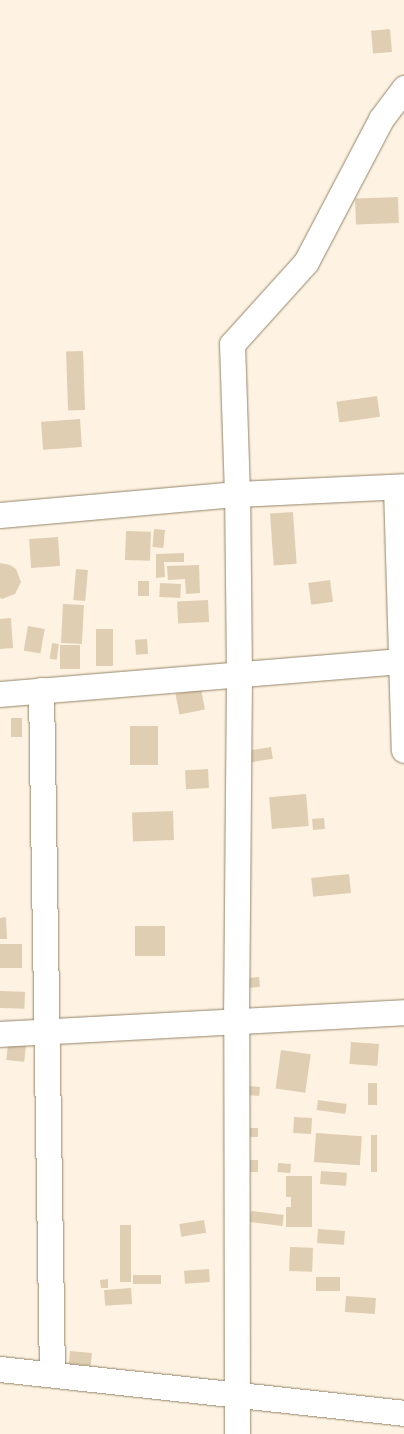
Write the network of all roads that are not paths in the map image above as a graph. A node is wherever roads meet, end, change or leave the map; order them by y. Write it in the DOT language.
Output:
graph roads {
  1 [pos="404,88"];
  2 [pos="400,486"];
  3 [pos="237,494"];
  4 [pos="0,514"];
  5 [pos="403,661"];
  6 [pos="239,674"];
  7 [pos="40,690"];
  8 [pos="0,694"];
  9 [pos="404,750"];
  10 [pos="404,1012"];
  11 [pos="236,1021"];
  12 [pos="46,1032"];
  13 [pos="0,1034"];
  14 [pos="0,1369"];
  15 [pos="52,1374"];
  16 [pos="236,1394"];
  17 [pos="404,1413"];
  18 [pos="237,1434"];
  1 -- 3 [label="street"];
  2 -- 3 [label="street"];
  2 -- 5 [label="street"];
  3 -- 4 [label="street"];
  3 -- 6 [label="street"];
  5 -- 6 [label="street"];
  5 -- 9 [label="street"];
  6 -- 7 [label="street"];
  6 -- 11 [label="street"];
  7 -- 8 [label="street"];
  7 -- 12 [label="street"];
  10 -- 11 [label="street"];
  11 -- 12 [label="street"];
  11 -- 16 [label="street"];
  12 -- 13 [label="street"];
  12 -- 15 [label="street"];
  14 -- 15 [label="street"];
  15 -- 16 [label="street"];
  16 -- 17 [label="street"];
  16 -- 18 [label="street"];
}
